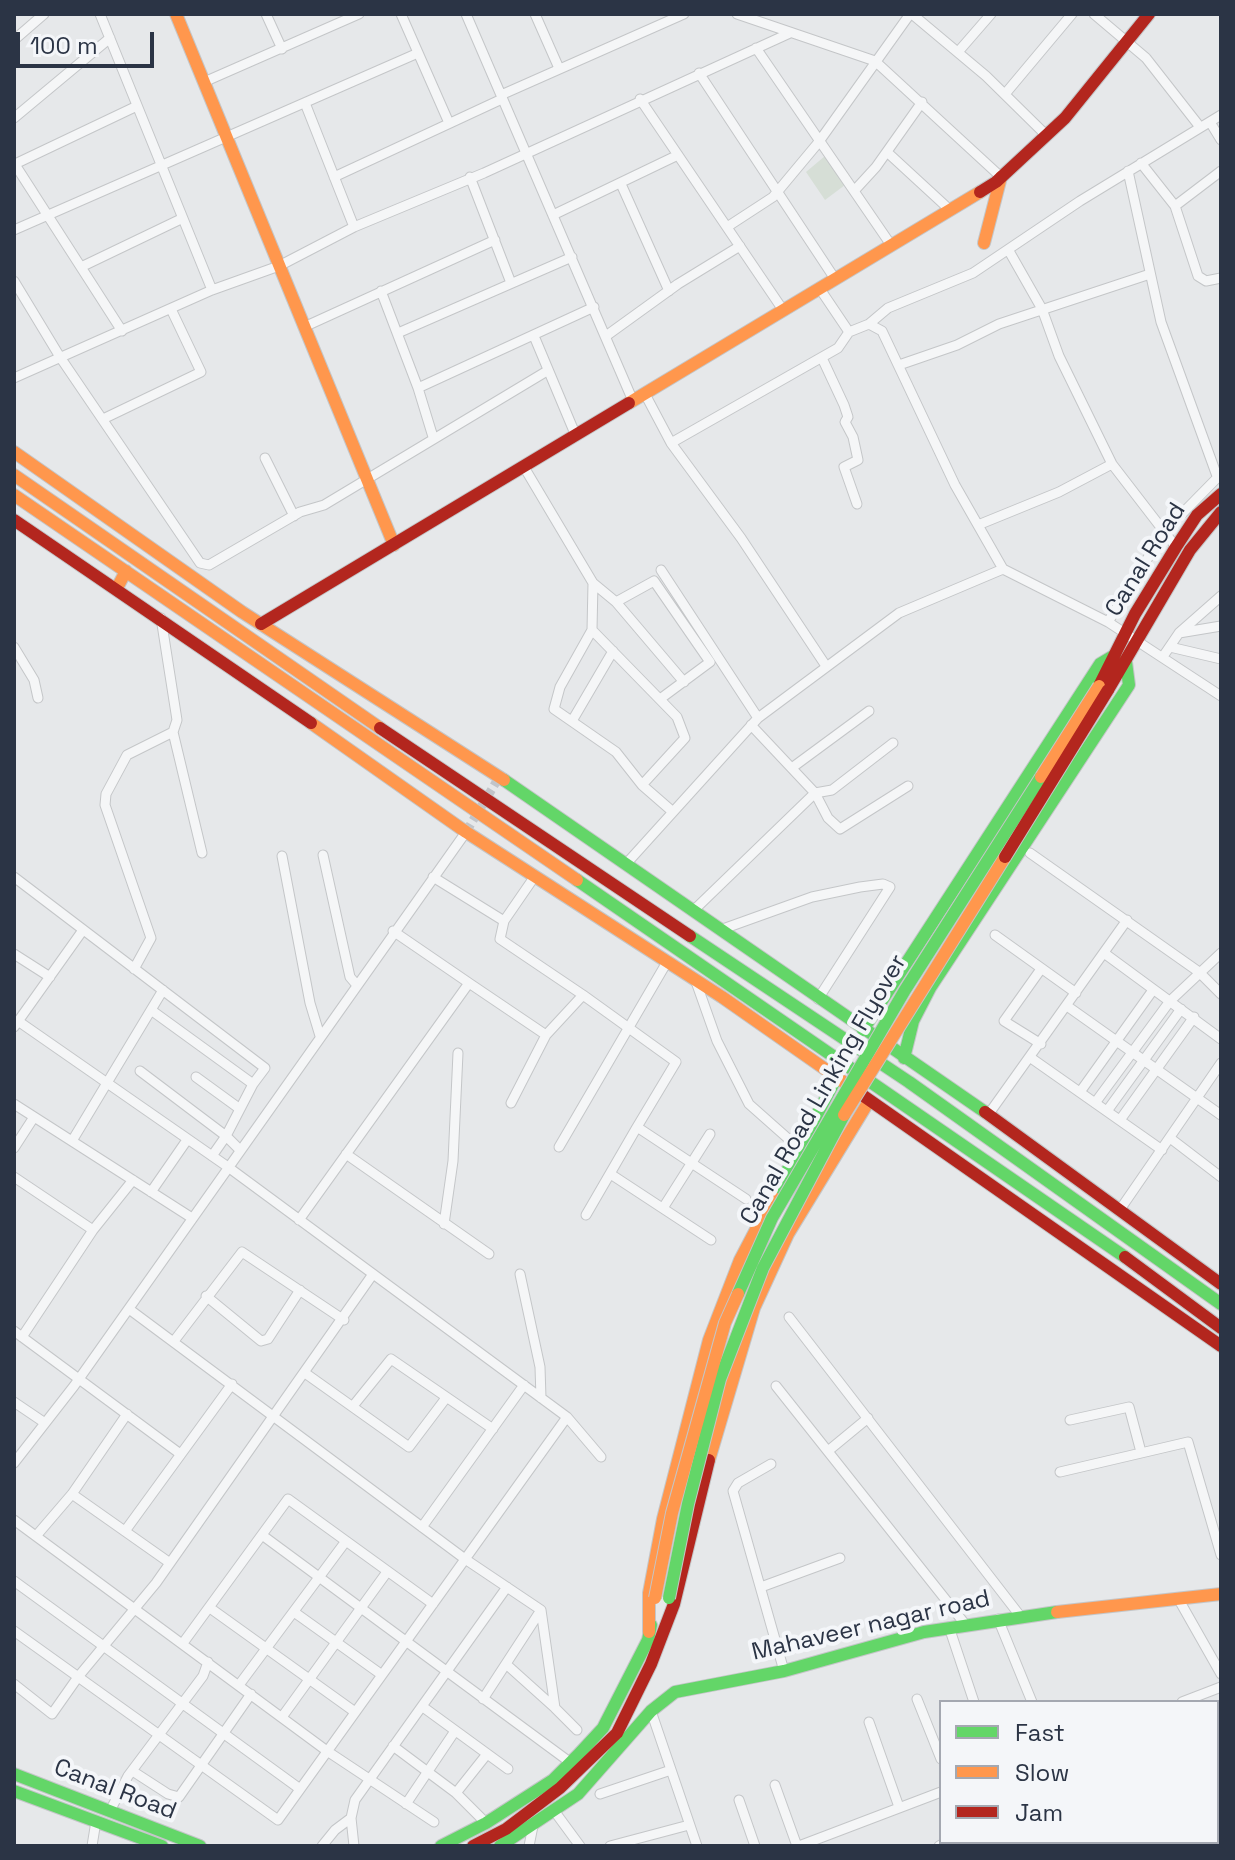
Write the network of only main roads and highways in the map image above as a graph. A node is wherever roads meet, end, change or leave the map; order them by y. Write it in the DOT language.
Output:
graph roads {
  1 [pos="176,14"];
  2 [pos="1149,14"];
  3 [pos="1001,177"];
  4 [pos="984,243"];
  5 [pos="14,452"];
  6 [pos="14,475"];
  7 [pos="1221,494"];
  8 [pos="14,495"];
  9 [pos="20,504"];
  10 [pos="1221,512"];
  11 [pos="14,520"];
  12 [pos="394,545"];
  13 [pos="126,571"];
  14 [pos="117,588"];
  15 [pos="261,624"];
  16 [pos="1120,658"];
  17 [pos="863,1030"];
  18 [pos="904,1058"];
  19 [pos="836,1079"];
  20 [pos="869,1101"];
  21 [pos="1221,1284"];
  22 [pos="1221,1304"];
  23 [pos="1221,1328"];
  24 [pos="1221,1346"];
  25 [pos="1221,1594"];
  26 [pos="656,1633"];
  27 [pos="14,1774"];
  28 [pos="14,1791"];
  29 [pos="141,1842"];
  30 [pos="162,1846"];
  31 [pos="200,1846"];
  32 [pos="441,1846"];
  33 [pos="473,1846"];
  34 [pos="500,1846"];
  1 -- 12 [label="main road"];
  2 -- 3 [label="main road"];
  3 -- 4 [label="main road"];
  3 -- 12 [label="main road"];
  5 -- 15 [label="main road"];
  6 -- 22 [label="main road"];
  7 -- 16 [label="main road, Canal Road"];
  8 -- 9 [label="main road"];
  9 -- 13 [label="main road"];
  10 -- 16 [label="main road, Canal Road"];
  11 -- 14 [label="main road"];
  12 -- 15 [label="main road"];
  13 -- 14 [label="main road"];
  13 -- 23 [label="main road"];
  14 -- 19 [label="main road"];
  15 -- 17 [label="main road"];
  16 -- 17 [label="main road"];
  16 -- 18 [label="main road"];
  16 -- 26 [label="main road, Canal Road Linking Flyover, bridge"];
  17 -- 18 [label="main road"];
  18 -- 21 [label="main road"];
  19 -- 20 [label="main road"];
  19 -- 26 [label="main road"];
  20 -- 24 [label="main road"];
  20 -- 26 [label="main road"];
  25 -- 34 [label="main road, Mahaveer nagar road"];
  26 -- 32 [label="main road"];
  26 -- 33 [label="main road"];
  27 -- 31 [label="main road, Canal Road"];
  28 -- 29 [label="main road, Canal Road"];
  29 -- 30 [label="main road, Canal Road"];
}
